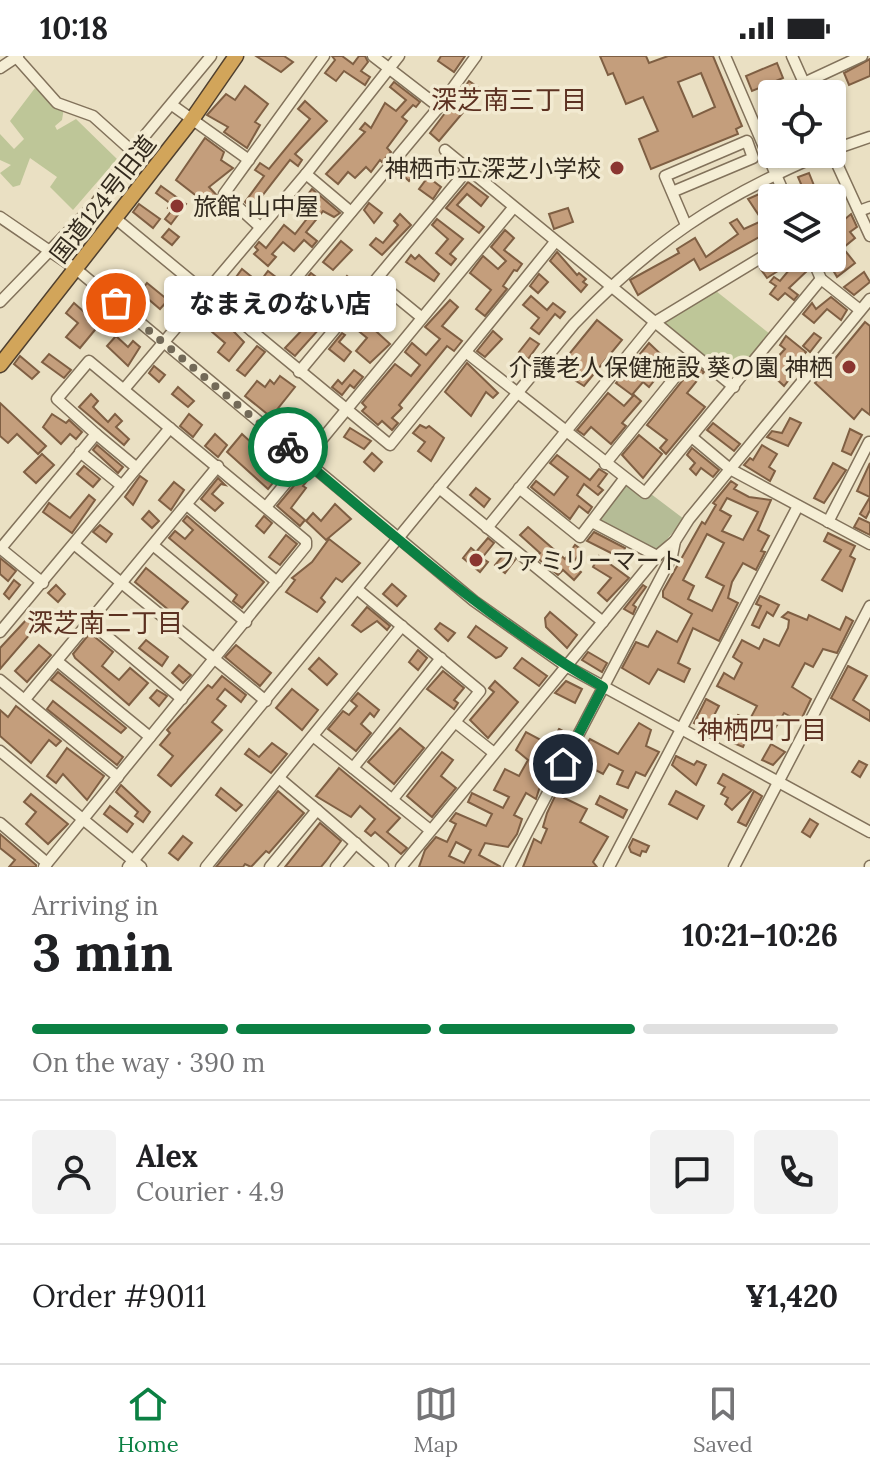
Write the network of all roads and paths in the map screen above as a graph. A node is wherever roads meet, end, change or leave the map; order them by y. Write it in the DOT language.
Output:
graph roads {
  1 [pos="211,56"];
  2 [pos="236,56"];
  3 [pos="324,56"];
  4 [pos="373,56"];
  5 [pos="399,56"];
  6 [pos="476,56"];
  7 [pos="725,56"];
  8 [pos="792,56"];
  9 [pos="862,56"];
  10 [pos="18,57"];
  11 [pos="0,68"];
  12 [pos="390,69"];
  13 [pos="803,80"];
  14 [pos="810,80"];
  15 [pos="172,105"];
  16 [pos="439,107"];
  17 [pos="191,121"];
  18 [pos="870,137"];
  19 [pos="846,146"];
  20 [pos="445,150"];
  21 [pos="132,151"];
  22 [pos="249,160"];
  23 [pos="790,168"];
  24 [pos="839,168"];
  25 [pos="468,169"];
  26 [pos="306,174"];
  27 [pos="776,174"];
  28 [pos="780,184"];
  29 [pos="672,192"];
  30 [pos="870,207"];
  31 [pos="513,208"];
  32 [pos="859,211"];
  33 [pos="351,212"];
  34 [pos="115,218"];
  35 [pos="2,223"];
  36 [pos="686,225"];
  37 [pos="260,227"];
  38 [pos="870,236"];
  39 [pos="555,242"];
  40 [pos="51,251"];
  41 [pos="758,259"];
  42 [pos="76,269"];
  43 [pos="818,272"];
  44 [pos="821,279"];
  45 [pos="377,281"];
  46 [pos="609,287"];
  47 [pos="205,292"];
  48 [pos="870,299"];
  49 [pos="0,302"];
  50 [pos="860,310"];
  51 [pos="421,317"];
  52 [pos="655,322"];
  53 [pos="252,331"];
  54 [pos="162,342"];
  55 [pos="467,353"];
  56 [pos="693,355"];
  57 [pos="0,365"];
  58 [pos="299,372"];
  59 [pos="734,387"];
  60 [pos="125,388"];
  61 [pos="517,394"];
  62 [pos="345,409"];
  63 [pos="170,428"];
  64 [pos="565,432"];
  65 [pos="96,434"];
  66 [pos="693,438"];
  67 [pos="869,442"];
  68 [pos="80,452"];
  69 [pos="305,460"];
  70 [pos="605,464"];
  71 [pos="218,466"];
  72 [pos="137,468"];
  73 [pos="730,469"];
  74 [pos="624,479"];
  75 [pos="122,486"];
  76 [pos="439,488"];
  77 [pos="519,488"];
  78 [pos="187,505"];
  79 [pos="798,506"];
  80 [pos="266,507"];
  81 [pos="592,522"];
  82 [pos="828,522"];
  83 [pos="487,528"];
  84 [pos="399,539"];
  85 [pos="675,541"];
  86 [pos="870,544"];
  87 [pos="75,545"];
  88 [pos="154,546"];
  89 [pos="0,548"];
  90 [pos="657,556"];
  91 [pos="277,582"];
  92 [pos="43,583"];
  93 [pos="122,584"];
  94 [pos="357,589"];
  95 [pos="870,606"];
  96 [pos="4,618"];
  97 [pos="90,622"];
  98 [pos="246,622"];
  99 [pos="603,622"];
  100 [pos="402,626"];
  101 [pos="0,632"];
  102 [pos="441,658"];
  103 [pos="214,660"];
  104 [pos="57,661"];
  105 [pos="566,666"];
  106 [pos="0,680"];
  107 [pos="603,687"];
  108 [pos="26,698"];
  109 [pos="182,699"];
  110 [pos="266,701"];
  111 [pos="455,722"];
  112 [pos="680,730"];
  113 [pos="313,736"];
  114 [pos="150,737"];
  115 [pos="0,751"];
  116 [pos="494,753"];
  117 [pos="353,768"];
  118 [pos="118,777"];
  119 [pos="279,778"];
  120 [pos="778,783"];
  121 [pos="392,800"];
  122 [pos="317,810"];
  123 [pos="84,820"];
  124 [pos="0,824"];
  125 [pos="430,830"];
  126 [pos="870,832"];
  127 [pos="356,843"];
  128 [pos="46,865"];
  129 [pos="134,865"];
  130 [pos="206,867"];
  131 [pos="270,867"];
  132 [pos="336,867"];
  133 [pos="383,867"];
  134 [pos="401,867"];
  135 [pos="509,867"];
  136 [pos="609,867"];
  137 [pos="734,867"];
  1 -- 15 [label="street"];
  2 -- 17 [label="highway, 国道124号旧道"];
  3 -- 22 [label="street"];
  4 -- 12 [label="street"];
  5 -- 12 [label="street"];
  6 -- 16 [label="street"];
  7 -- 27 [label="street"];
  8 -- 13 [label="street"];
  9 -- 14 [label="street"];
  10 -- 11 [label="street"];
  10 -- 21 [label="street"];
  12 -- 16 [label="street"];
  12 -- 26 [label="street"];
  15 -- 17 [label="street"];
  15 -- 21 [label="street"];
  16 -- 33 [label="street"];
  17 -- 22 [label="street"];
  17 -- 34 [label="highway, 国道124号旧道"];
  18 -- 19 [label="street"];
  20 -- 25 [label="street"];
  21 -- 40 [label="street"];
  22 -- 37 [label="street"];
  23 -- 27 [label="street"];
  24 -- 32 [label="street"];
  25 -- 31 [label="street"];
  25 -- 45 [label="street"];
  26 -- 33 [label="street"];
  26 -- 37 [label="street"];
  27 -- 28 [label="street"];
  27 -- 36 [label="street"];
  29 -- 36 [label="street"];
  30 -- 32 [label="street"];
  31 -- 39 [label="street"];
  31 -- 51 [label="street"];
  32 -- 38 [label="street"];
  33 -- 53 [label="street"];
  34 -- 42 [label="highway, 国道124号旧道"];
  34 -- 47 [label="street"];
  35 -- 40 [label="street"];
  36 -- 46 [label="street"];
  37 -- 47 [label="street"];
  39 -- 46 [label="street"];
  39 -- 55 [label="street"];
  40 -- 42 [label="street"];
  40 -- 49 [label="street"];
  41 -- 52 [label="street"];
  42 -- 54 [label="street"];
  42 -- 57 [label="highway, 国道124号旧道"];
  43 -- 44 [label="street"];
  44 -- 50 [label="street"];
  44 -- 59 [label="street"];
  45 -- 51 [label="street"];
  45 -- 58 [label="street"];
  46 -- 52 [label="street"];
  46 -- 61 [label="street"];
  47 -- 53 [label="street"];
  47 -- 54 [label="street"];
  48 -- 50 [label="street"];
  50 -- 73 [label="street"];
  51 -- 62 [label="street"];
  52 -- 56 [label="street"];
  52 -- 64 [label="street"];
  53 -- 58 [label="street"];
  54 -- 60 [label="street"];
  54 -- 69 [label="street"];
  55 -- 61 [label="street"];
  55 -- 62 [label="street"];
  56 -- 59 [label="street"];
  56 -- 70 [label="street"];
  58 -- 62 [label="street"];
  59 -- 66 [label="street"];
  60 -- 63 [label="street"];
  60 -- 65 [label="street"];
  61 -- 64 [label="street"];
  61 -- 76 [label="street"];
  62 -- 69 [label="street"];
  63 -- 71 [label="street"];
  63 -- 72 [label="street"];
  64 -- 70 [label="street"];
  64 -- 77 [label="street"];
  65 -- 68 [label="street"];
  65 -- 72 [label="street"];
  66 -- 73 [label="street"];
  66 -- 74 [label="street"];
  67 -- 82 [label="street"];
  68 -- 75 [label="street"];
  68 -- 89 [label="street"];
  69 -- 80 [label="street"];
  69 -- 84 [label="street"];
  70 -- 74 [label="street"];
  71 -- 78 [label="street"];
  71 -- 80 [label="street"];
  72 -- 75 [label="street"];
  73 -- 79 [label="street"];
  73 -- 85 [label="street"];
  74 -- 81 [label="street"];
  75 -- 87 [label="street"];
  76 -- 83 [label="street"];
  76 -- 84 [label="street"];
  77 -- 81 [label="street"];
  77 -- 83 [label="street"];
  78 -- 88 [label="street"];
  78 -- 91 [label="street"];
  79 -- 82 [label="street"];
  79 -- 112 [label="street"];
  80 -- 91 [label="street"];
  81 -- 90 [label="street"];
  82 -- 86 [label="street"];
  83 -- 99 [label="street"];
  84 -- 94 [label="street"];
  84 -- 105 [label="street"];
  85 -- 90 [label="street"];
  85 -- 107 [label="street"];
  87 -- 92 [label="street"];
  87 -- 93 [label="street"];
  88 -- 93 [label="street"];
  88 -- 98 [label="street"];
  89 -- 92 [label="street"];
  90 -- 99 [label="street"];
  91 -- 98 [label="street"];
  92 -- 96 [label="street"];
  93 -- 97 [label="street"];
  93 -- 103 [label="street"];
  94 -- 100 [label="street"];
  94 -- 110 [label="street"];
  95 -- 120 [label="street"];
  96 -- 101 [label="street"];
  97 -- 104 [label="street"];
  97 -- 109 [label="street"];
  98 -- 103 [label="street"];
  99 -- 105 [label="street"];
  100 -- 102 [label="street"];
  100 -- 113 [label="street"];
  102 -- 111 [label="street"];
  102 -- 117 [label="street"];
  103 -- 109 [label="street"];
  103 -- 110 [label="street"];
  104 -- 108 [label="street"];
  104 -- 114 [label="street"];
  105 -- 107 [label="street"];
  105 -- 116 [label="street"];
  106 -- 108 [label="street"];
  107 -- 112 [label="street"];
  107 -- 135 [label="street"];
  108 -- 118 [label="street"];
  109 -- 114 [label="street"];
  110 -- 129 [label="street"];
  111 -- 116 [label="street"];
  111 -- 121 [label="street"];
  112 -- 120 [label="street"];
  112 -- 136 [label="street"];
  113 -- 117 [label="street"];
  113 -- 119 [label="street"];
  114 -- 118 [label="street"];
  115 -- 123 [label="street"];
  116 -- 125 [label="street"];
  117 -- 121 [label="street"];
  118 -- 123 [label="street"];
  119 -- 122 [label="street"];
  119 -- 130 [label="street"];
  120 -- 126 [label="street"];
  120 -- 137 [label="street"];
  121 -- 125 [label="street"];
  122 -- 127 [label="street"];
  122 -- 131 [label="street"];
  123 -- 128 [label="street"];
  123 -- 129 [label="street"];
  124 -- 128 [label="street"];
  125 -- 134 [label="street"];
  127 -- 132 [label="street"];
  127 -- 133 [label="street"];
}
